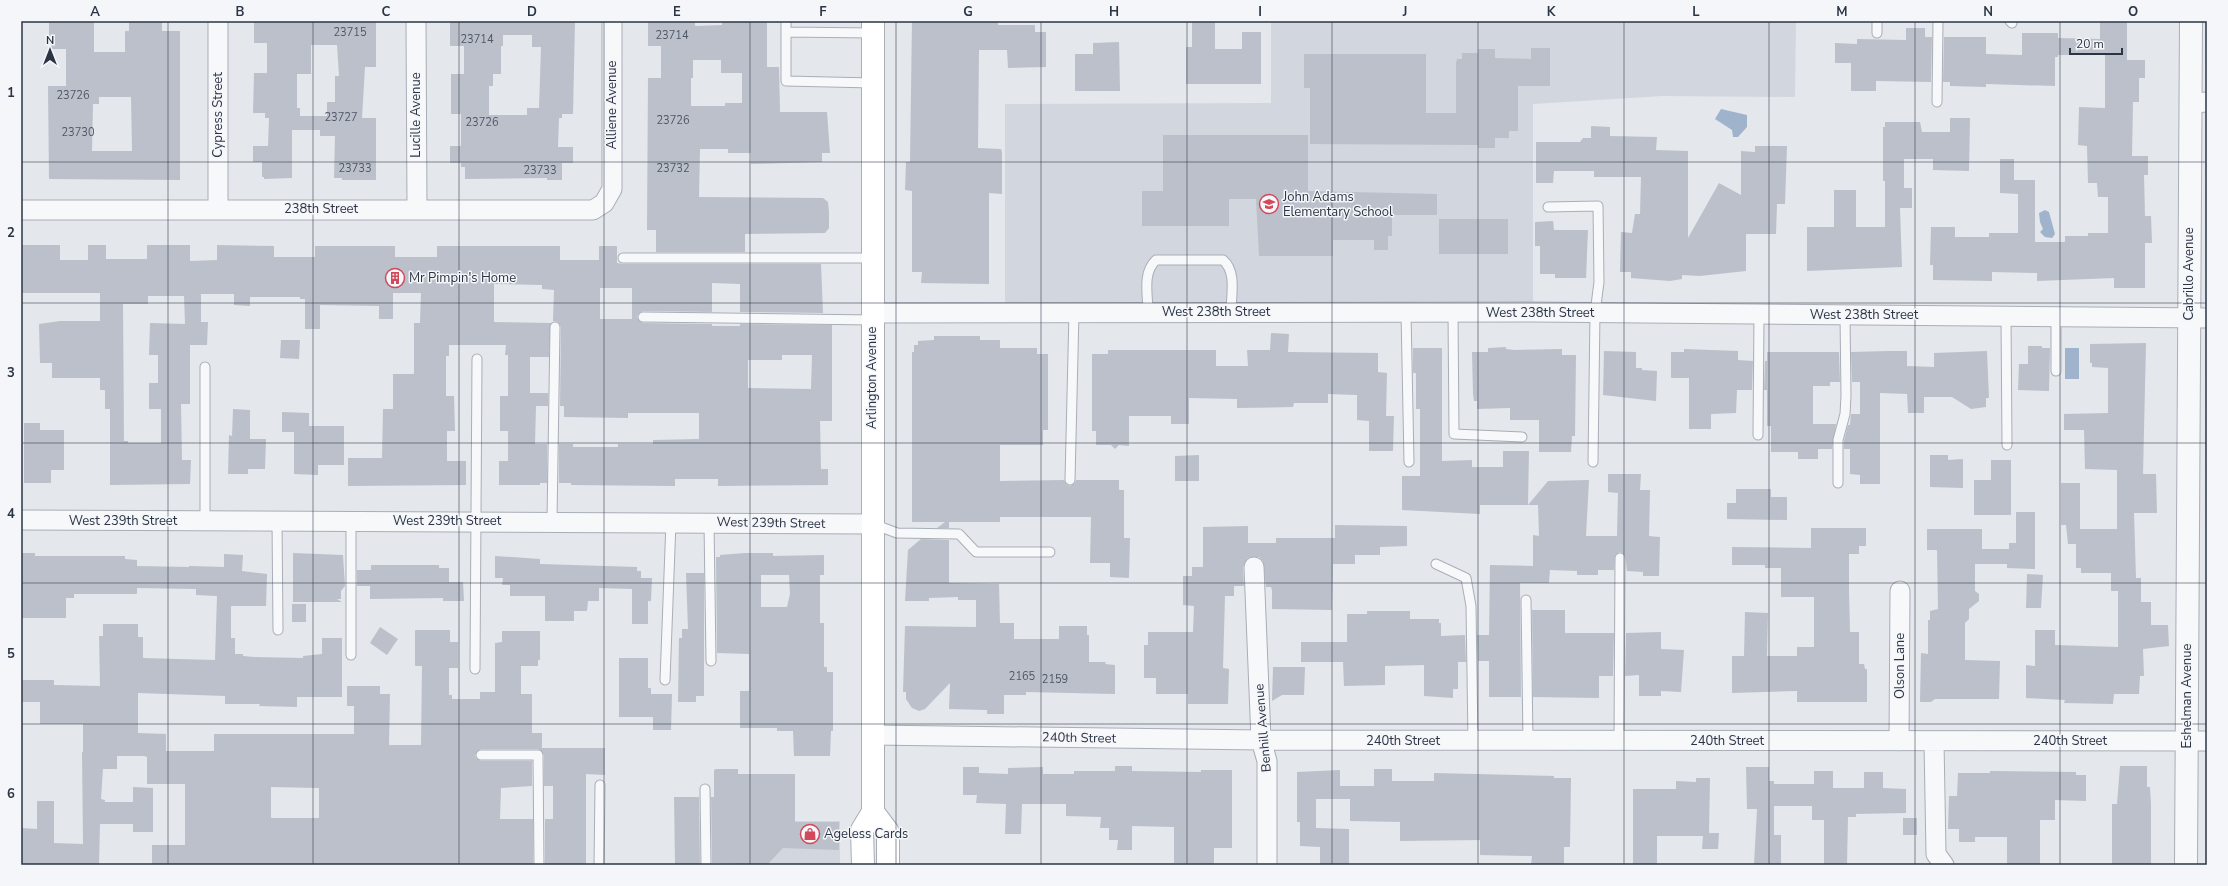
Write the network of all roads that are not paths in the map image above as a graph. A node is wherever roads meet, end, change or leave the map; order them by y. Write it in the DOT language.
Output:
graph roads {
  1 [pos="218,21"];
  2 [pos="416,21"];
  3 [pos="612,21"];
  4 [pos="786,21"];
  5 [pos="1877,21"];
  6 [pos="1938,21"];
  7 [pos="2191,21"];
  8 [pos="873,27"];
  9 [pos="786,32"];
  10 [pos="1877,33"];
  11 [pos="873,83"];
  12 [pos="1937,102"];
  13 [pos="2198,102"];
  14 [pos="612,189"];
  15 [pos="1548,207"];
  16 [pos="218,209"];
  17 [pos="417,209"];
  18 [pos="21,210"];
  19 [pos="623,258"];
  20 [pos="873,258"];
  21 [pos="1074,312"];
  22 [pos="1148,312"];
  23 [pos="1231,312"];
  24 [pos="1406,312"];
  25 [pos="1453,312"];
  26 [pos="1595,313"];
  27 [pos="1759,314"];
  28 [pos="1845,315"];
  29 [pos="873,316"];
  30 [pos="2006,316"];
  31 [pos="2056,316"];
  32 [pos="643,317"];
  33 [pos="2198,318"];
  34 [pos="555,327"];
  35 [pos="477,359"];
  36 [pos="205,367"];
  37 [pos="2056,371"];
  38 [pos="1758,435"];
  39 [pos="1522,437"];
  40 [pos="2007,445"];
  41 [pos="1409,462"];
  42 [pos="1593,462"];
  43 [pos="1070,480"];
  44 [pos="1838,483"];
  45 [pos="21,520"];
  46 [pos="205,521"];
  47 [pos="277,521"];
  48 [pos="351,521"];
  49 [pos="476,522"];
  50 [pos="552,522"];
  51 [pos="671,522"];
  52 [pos="709,522"];
  53 [pos="872,524"];
  54 [pos="2188,527"];
  55 [pos="1050,552"];
  56 [pos="1620,558"];
  57 [pos="1436,564"];
  58 [pos="1254,566"];
  59 [pos="1900,591"];
  60 [pos="1526,600"];
  61 [pos="278,630"];
  62 [pos="351,656"];
  63 [pos="711,661"];
  64 [pos="475,668"];
  65 [pos="665,680"];
  66 [pos="872,735"];
  67 [pos="1261,740"];
  68 [pos="2197,740"];
  69 [pos="1473,741"];
  70 [pos="1528,741"];
  71 [pos="1619,741"];
  72 [pos="1900,741"];
  73 [pos="1934,741"];
  74 [pos="481,755"];
  75 [pos="600,785"];
  76 [pos="705,789"];
  77 [pos="873,812"];
  78 [pos="539,865"];
  79 [pos="599,865"];
  80 [pos="706,865"];
  81 [pos="863,865"];
  82 [pos="888,865"];
  83 [pos="1267,865"];
  84 [pos="1944,865"];
  85 [pos="2186,865"];
  1 -- 16 [label="street, Cypress Street"];
  2 -- 17 [label="street, Lucille Avenue"];
  3 -- 14 [label="street, Alliene Avenue"];
  4 -- 9 [label="lane"];
  5 -- 10 [label="lane"];
  6 -- 12 [label="lane"];
  7 -- 13 [label="street, Cabrillo Avenue"];
  8 -- 9 [label="lane"];
  8 -- 11 [label="main road, Arlington Avenue"];
  9 -- 11 [label="lane"];
  11 -- 20 [label="main road, Arlington Avenue"];
  13 -- 33 [label="street, Cabrillo Avenue"];
  14 -- 17 [label="street, 238th Street"];
  15 -- 26 [label="lane"];
  16 -- 17 [label="street, 238th Street"];
  16 -- 18 [label="street, 238th Street"];
  19 -- 20 [label="lane"];
  20 -- 29 [label="main road, Arlington Avenue"];
  21 -- 22 [label="street, West 238th Street"];
  21 -- 29 [label="street, West 238th Street"];
  21 -- 43 [label="lane"];
  22 -- 23 [label="street, West 238th Street"];
  22 -- 23 [label="lane"];
  23 -- 24 [label="street, West 238th Street"];
  24 -- 25 [label="street, West 238th Street"];
  24 -- 41 [label="lane"];
  25 -- 26 [label="street, West 238th Street"];
  25 -- 39 [label="lane"];
  26 -- 27 [label="street, West 238th Street"];
  26 -- 42 [label="lane"];
  27 -- 28 [label="street, West 238th Street"];
  27 -- 38 [label="lane"];
  28 -- 30 [label="street, West 238th Street"];
  28 -- 44 [label="lane"];
  29 -- 32 [label="lane"];
  29 -- 53 [label="main road, Arlington Avenue"];
  30 -- 31 [label="street, West 238th Street"];
  30 -- 40 [label="lane"];
  31 -- 33 [label="street, West 238th Street"];
  31 -- 37 [label="lane"];
  33 -- 54 [label="street, Cabrillo Avenue"];
  34 -- 50 [label="lane"];
  35 -- 49 [label="lane"];
  36 -- 46 [label="lane"];
  45 -- 46 [label="street, West 239th Street"];
  46 -- 47 [label="street, West 239th Street"];
  47 -- 48 [label="street, West 239th Street"];
  47 -- 61 [label="lane"];
  48 -- 49 [label="street, West 239th Street"];
  48 -- 62 [label="lane"];
  49 -- 50 [label="street, West 239th Street"];
  49 -- 64 [label="lane"];
  50 -- 51 [label="street, West 239th Street"];
  51 -- 52 [label="street, West 239th Street"];
  51 -- 65 [label="lane"];
  52 -- 53 [label="street, West 239th Street"];
  52 -- 63 [label="lane"];
  53 -- 55 [label="lane"];
  53 -- 66 [label="main road, Arlington Avenue"];
  54 -- 68 [label="street, Eshelman Avenue"];
  56 -- 71 [label="lane"];
  57 -- 69 [label="lane"];
  58 -- 67 [label="street, Benhill Avenue"];
  59 -- 72 [label="street, Olson Lane"];
  60 -- 70 [label="lane"];
  66 -- 67 [label="street, 240th Street"];
  66 -- 77 [label="main road, Arlington Avenue"];
  67 -- 69 [label="street, 240th Street"];
  67 -- 83 [label="street, Benhill Avenue"];
  68 -- 73 [label="street, 240th Street"];
  68 -- 85 [label="street, Eshelman Avenue"];
  69 -- 70 [label="street, 240th Street"];
  70 -- 71 [label="street, 240th Street"];
  71 -- 72 [label="street, 240th Street"];
  72 -- 73 [label="street, 240th Street"];
  73 -- 84 [label="street"];
  74 -- 78 [label="lane"];
  75 -- 79 [label="lane"];
  76 -- 80 [label="lane"];
  77 -- 81 [label="main road"];
  77 -- 82 [label="main road"];
}
